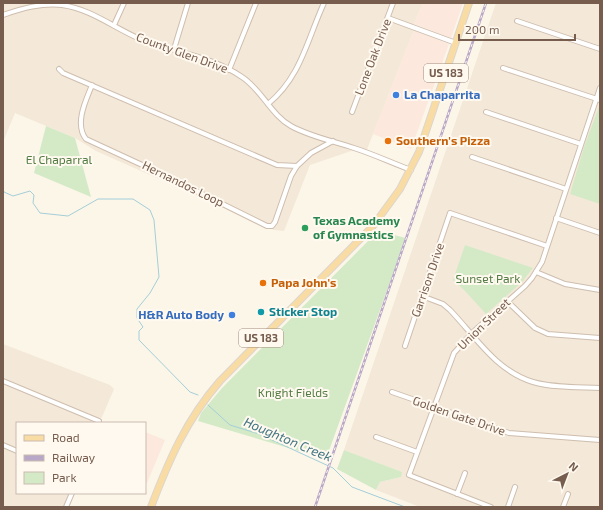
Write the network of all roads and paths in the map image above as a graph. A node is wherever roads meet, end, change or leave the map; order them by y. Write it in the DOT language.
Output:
graph roads {
  1 [pos="124,3"];
  2 [pos="188,3"];
  3 [pos="256,3"];
  4 [pos="324,3"];
  5 [pos="393,3"];
  6 [pos="469,3"];
  7 [pos="53,4"];
  8 [pos="3,15"];
  9 [pos="388,18"];
  10 [pos="517,21"];
  11 [pos="114,25"];
  12 [pos="456,43"];
  13 [pos="174,49"];
  14 [pos="600,49"];
  15 [pos="504,68"];
  16 [pos="59,69"];
  17 [pos="229,70"];
  18 [pos="92,84"];
  19 [pos="600,88"];
  20 [pos="598,99"];
  21 [pos="268,104"];
  22 [pos="352,112"];
  23 [pos="486,112"];
  24 [pos="333,141"];
  25 [pos="581,144"];
  26 [pos="472,157"];
  27 [pos="297,166"];
  28 [pos="411,170"];
  29 [pos="566,189"];
  30 [pos="556,218"];
  31 [pos="600,233"];
  32 [pos="547,246"];
  33 [pos="536,272"];
  34 [pos="600,290"];
  35 [pos="422,296"];
  36 [pos="508,301"];
  37 [pos="472,333"];
  38 [pos="600,338"];
  39 [pos="405,346"];
  40 [pos="3,381"];
  41 [pos="600,388"];
  42 [pos="392,392"];
  43 [pos="433,407"];
  44 [pos="98,422"];
  45 [pos="376,437"];
  46 [pos="600,440"];
  47 [pos="3,446"];
  48 [pos="16,451"];
  49 [pos="418,452"];
  50 [pos="465,473"];
  51 [pos="515,487"];
  52 [pos="72,494"];
  53 [pos="457,494"];
  54 [pos="568,494"];
  55 [pos="66,507"];
  56 [pos="151,507"];
  57 [pos="491,507"];
  58 [pos="508,507"];
  59 [pos="563,507"];
  1 -- 11 [label="street"];
  2 -- 13 [label="street"];
  3 -- 17 [label="street"];
  4 -- 21 [label="street"];
  5 -- 9 [label="street, Lone Oak Drive"];
  6 -- 12 [label="main road, US 183"];
  7 -- 8 [label="street, County Glen Drive"];
  7 -- 11 [label="street, County Glen Drive"];
  9 -- 12 [label="street"];
  9 -- 22 [label="street, Lone Oak Drive"];
  10 -- 14 [label="street"];
  11 -- 13 [label="street, County Glen Drive"];
  12 -- 28 [label="main road, US 183"];
  13 -- 17 [label="street, County Glen Drive"];
  15 -- 20 [label="street"];
  16 -- 18 [label="street"];
  17 -- 21 [label="street, County Glen Drive"];
  18 -- 27 [label="street"];
  18 -- 27 [label="street, Hernandos Loop"];
  19 -- 20 [label="street, Union Street"];
  20 -- 25 [label="street, Union Street"];
  21 -- 24 [label="street, County Glen Drive"];
  23 -- 25 [label="street"];
  24 -- 27 [label="street, Hernandos Loop"];
  24 -- 28 [label="street, County Glen Drive"];
  25 -- 29 [label="street, Union Street"];
  26 -- 29 [label="street"];
  28 -- 56 [label="main road, US 183"];
  29 -- 30 [label="street, Union Street"];
  30 -- 31 [label="street"];
  30 -- 32 [label="street, Union Street"];
  32 -- 33 [label="street, Union Street"];
  32 -- 35 [label="street, Garrison Drive"];
  33 -- 34 [label="street"];
  33 -- 36 [label="street, Union Street"];
  35 -- 37 [label="street"];
  35 -- 39 [label="street, Garrison Drive"];
  36 -- 37 [label="street, Union Street"];
  36 -- 38 [label="street"];
  37 -- 41 [label="street"];
  37 -- 43 [label="street, Union Street"];
  40 -- 44 [label="street"];
  42 -- 43 [label="street, Golden Gate Drive"];
  43 -- 46 [label="street, Golden Gate Drive"];
  43 -- 49 [label="street, Union Street"];
  45 -- 49 [label="street"];
  47 -- 48 [label="street"];
  49 -- 53 [label="street, Union Street"];
  50 -- 53 [label="street"];
  51 -- 58 [label="street"];
  52 -- 55 [label="street"];
  53 -- 57 [label="street"];
  54 -- 59 [label="street"];
}
